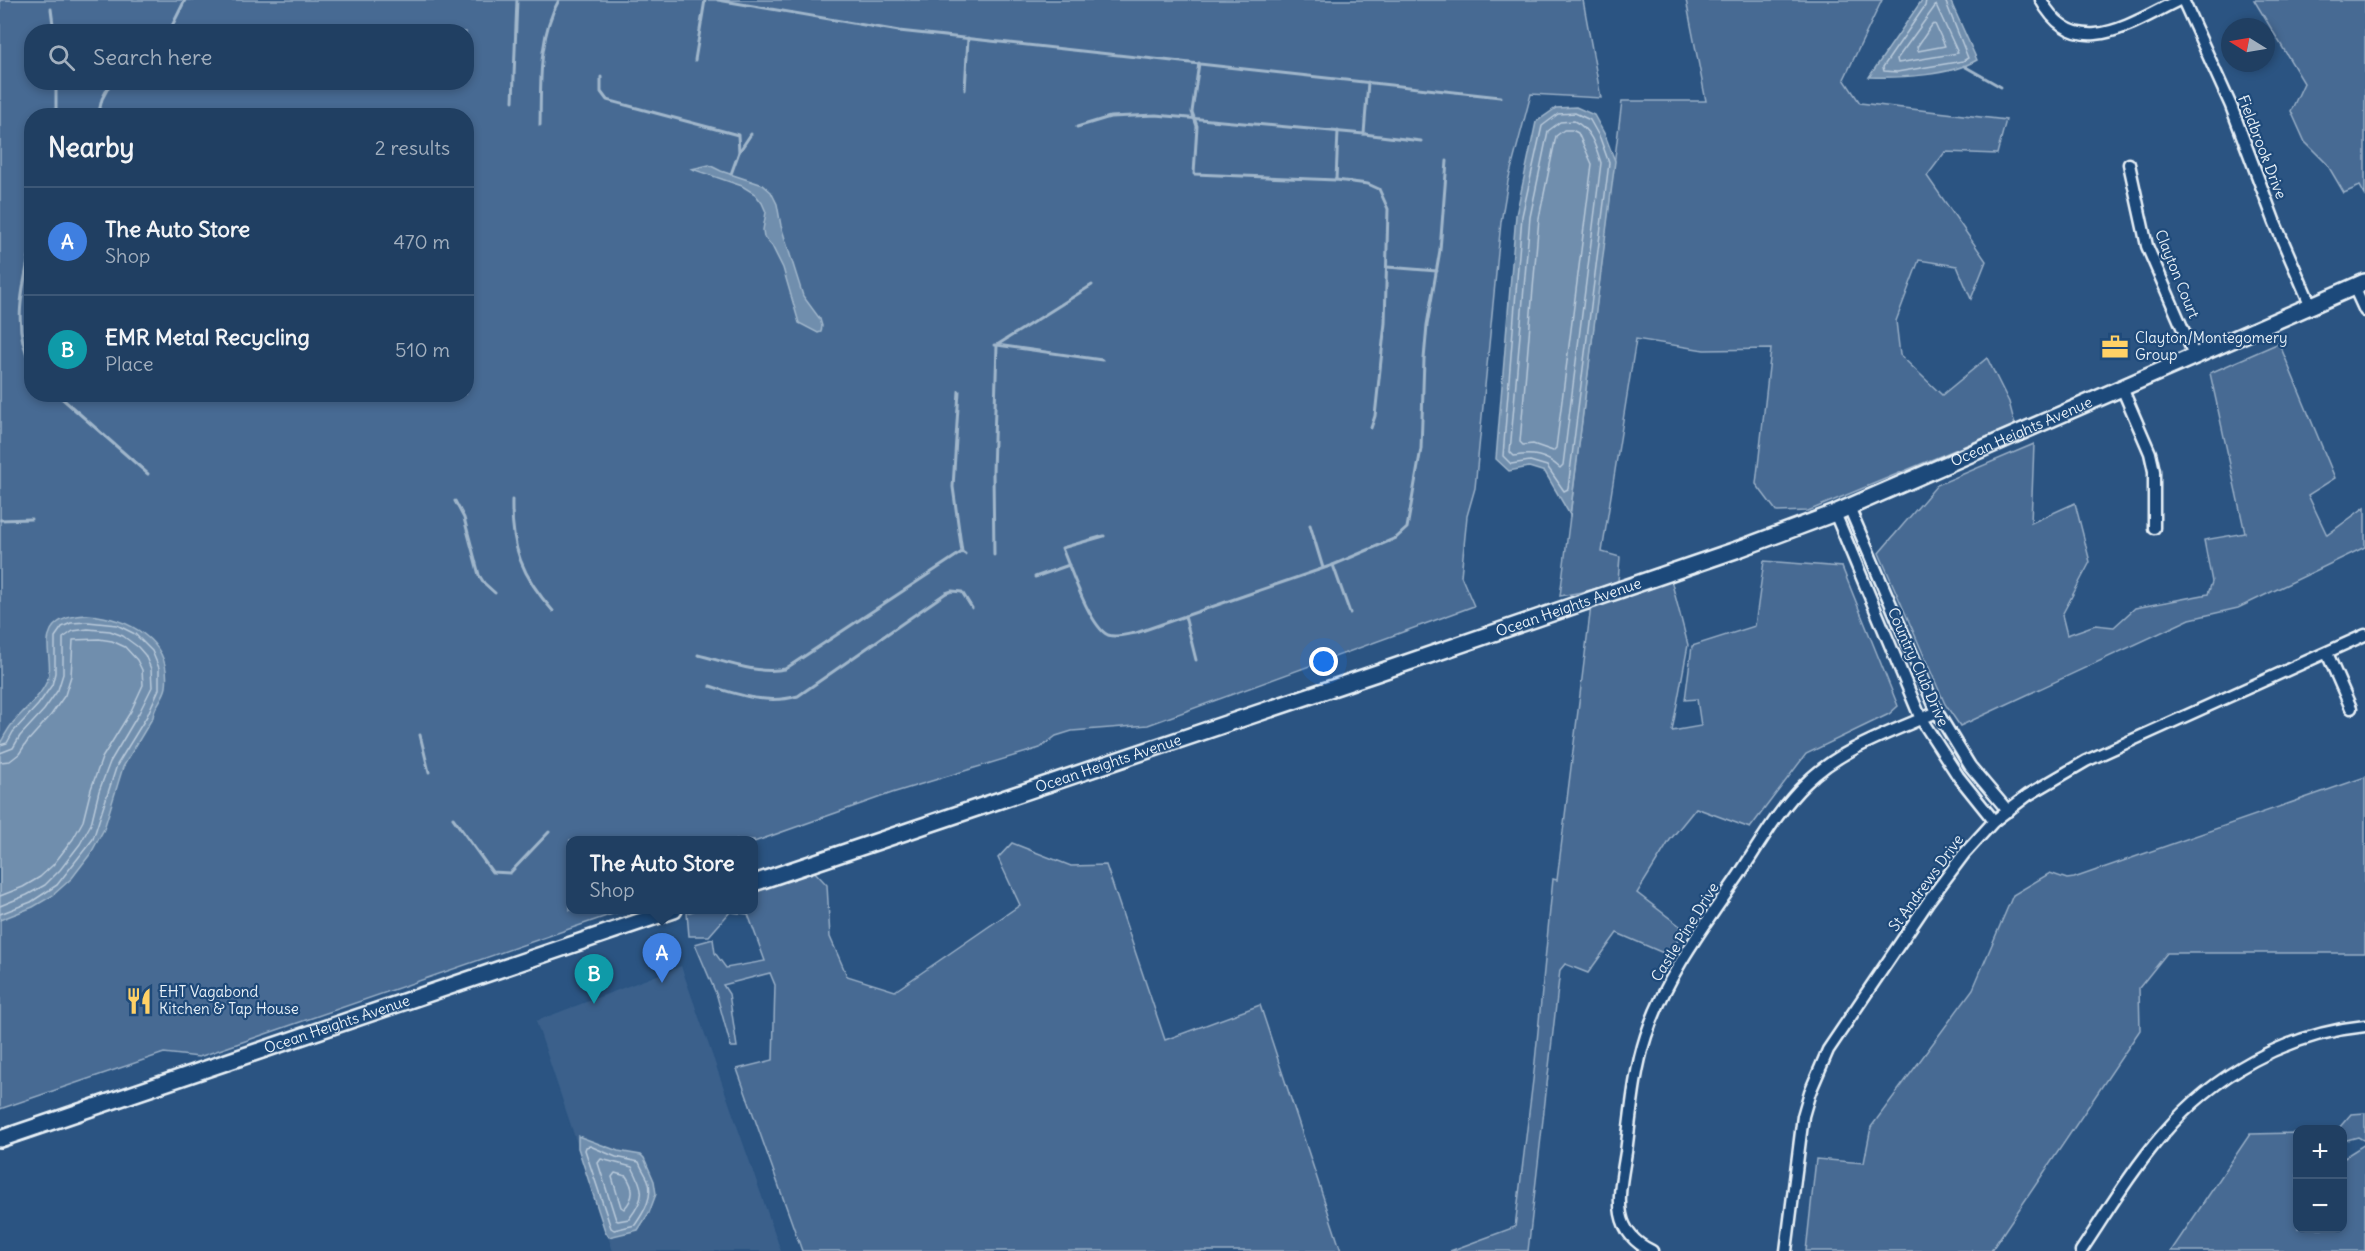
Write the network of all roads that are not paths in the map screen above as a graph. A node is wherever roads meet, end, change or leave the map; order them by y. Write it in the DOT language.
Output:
graph roads {
  1 [pos="2041,0"];
  2 [pos="2181,0"];
  3 [pos="2129,164"];
  4 [pos="2360,284"];
  5 [pos="2310,306"];
  6 [pos="2365,311"];
  7 [pos="2195,357"];
  8 [pos="2122,388"];
  9 [pos="1842,510"];
  10 [pos="2154,528"];
  11 [pos="2365,635"];
  12 [pos="2327,653"];
  13 [pos="2351,708"];
  14 [pos="1937,712"];
  15 [pos="1921,719"];
  16 [pos="2008,811"];
  17 [pos="1994,821"];
  18 [pos="758,881"];
  19 [pos="659,914"];
  20 [pos="2365,1026"];
  21 [pos="0,1139"];
  22 [pos="1652,1251"];
  23 [pos="1786,1251"];
  24 [pos="2081,1251"];
  1 -- 2 [label="street"];
  2 -- 5 [label="street, Fieldbrook Drive"];
  3 -- 7 [label="street, Clayton Court"];
  4 -- 5 [label="main road, Ocean Heights Avenue"];
  4 -- 6 [label="street"];
  5 -- 7 [label="main road, Ocean Heights Avenue"];
  7 -- 8 [label="main road, Ocean Heights Avenue"];
  8 -- 9 [label="main road, Ocean Heights Avenue"];
  8 -- 10 [label="street"];
  9 -- 14 [label="street, Country Club Drive"];
  9 -- 15 [label="street, Country Club Drive"];
  9 -- 18 [label="main road, Ocean Heights Avenue"];
  11 -- 12 [label="street, St Andrews Drive"];
  12 -- 13 [label="street"];
  12 -- 16 [label="street, St Andrews Drive"];
  14 -- 15 [label="street, Castle Pine Drive"];
  14 -- 16 [label="street, Country Club Drive"];
  15 -- 17 [label="street, Country Club Drive"];
  15 -- 22 [label="street, Castle Pine Drive"];
  16 -- 17 [label="street, St Andrews Drive"];
  17 -- 23 [label="street, St Andrews Drive"];
  19 -- 21 [label="main road, Ocean Heights Avenue"];
  20 -- 24 [label="street"];
}
